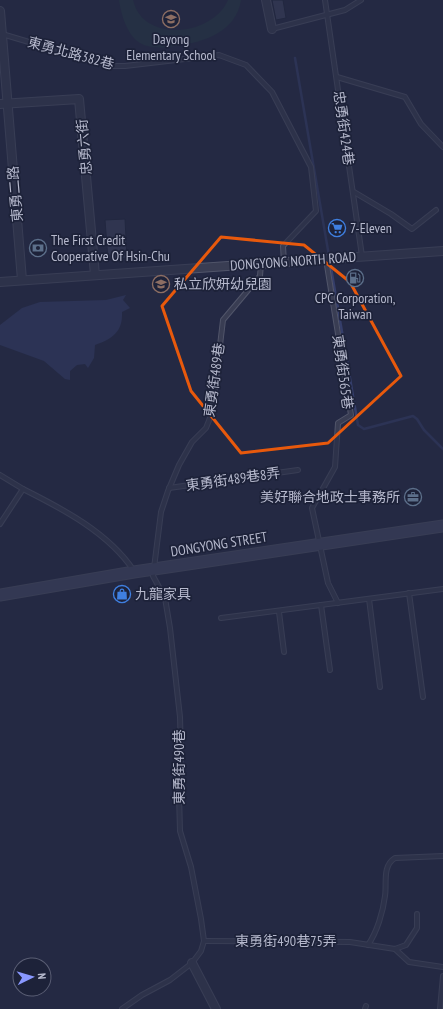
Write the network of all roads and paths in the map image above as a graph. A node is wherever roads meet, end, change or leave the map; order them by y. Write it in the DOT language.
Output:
graph roads {
  1 [pos="266,0"];
  2 [pos="325,0"];
  3 [pos="361,0"];
  4 [pos="0,11"];
  5 [pos="327,15"];
  6 [pos="272,29"];
  7 [pos="1,34"];
  8 [pos="337,77"];
  9 [pos="4,104"];
  10 [pos="443,147"];
  11 [pos="354,192"];
  12 [pos="436,210"];
  13 [pos="443,251"];
  14 [pos="362,256"];
  15 [pos="330,259"];
  16 [pos="284,262"];
  17 [pos="261,264"];
  18 [pos="95,275"];
  19 [pos="22,280"];
  20 [pos="0,282"];
  21 [pos="298,470"];
  22 [pos="0,475"];
  23 [pos="169,488"];
  24 [pos="23,489"];
  25 [pos="0,524"];
  26 [pos="443,526"];
  27 [pos="319,545"];
  28 [pos="154,569"];
  29 [pos="134,572"];
  30 [pos="443,589"];
  31 [pos="409,593"];
  32 [pos="0,595"];
  33 [pos="369,599"];
  34 [pos="338,603"];
  35 [pos="321,605"];
  36 [pos="279,612"];
  37 [pos="221,618"];
  38 [pos="284,652"];
  39 [pos="330,670"];
  40 [pos="380,687"];
  41 [pos="423,697"];
  42 [pos="443,856"];
  43 [pos="417,914"];
  44 [pos="204,941"];
  45 [pos="368,945"];
  46 [pos="395,949"];
  47 [pos="192,964"];
  48 [pos="443,967"];
  49 [pos="443,976"];
  50 [pos="122,1009"];
  51 [pos="216,1009"];
  52 [pos="440,1009"];
  1 -- 6 [label="street"];
  2 -- 5 [label="lane, 忠勇街424巷"];
  3 -- 5 [label="lane"];
  4 -- 7 [label="street, 東勇二路"];
  5 -- 6 [label="lane"];
  5 -- 8 [label="lane, 忠勇街424巷"];
  7 -- 9 [label="street, 東勇二路"];
  7 -- 16 [label="lane, 東勇北路382巷"];
  8 -- 10 [label="lane"];
  8 -- 11 [label="lane, 忠勇街424巷"];
  9 -- 18 [label="street, 忠勇六街"];
  9 -- 19 [label="street, 東勇二路"];
  11 -- 12 [label="lane"];
  11 -- 14 [label="lane, 忠勇街424巷"];
  13 -- 14 [label="street, DONGYONG NORTH ROAD"];
  14 -- 15 [label="street, DONGYONG NORTH ROAD"];
  15 -- 16 [label="street, DONGYONG NORTH ROAD"];
  15 -- 27 [label="lane, 東勇街565巷"];
  16 -- 17 [label="street, DONGYONG NORTH ROAD"];
  17 -- 18 [label="street, DONGYONG NORTH ROAD"];
  17 -- 23 [label="lane, 東勇街489巷"];
  18 -- 19 [label="street, DONGYONG NORTH ROAD"];
  19 -- 20 [label="street, DONGYONG NORTH ROAD"];
  21 -- 23 [label="lane, 東勇街489巷8弄"];
  22 -- 24 [label="lane"];
  23 -- 28 [label="lane, 東勇街489巷"];
  24 -- 25 [label="lane"];
  24 -- 29 [label="lane"];
  26 -- 27 [label="street, DONGYONG STREET"];
  27 -- 28 [label="street, DONGYONG STREET"];
  27 -- 34 [label="lane"];
  28 -- 29 [label="street, DONGYONG STREET"];
  28 -- 44 [label="lane, 東勇街490巷"];
  29 -- 32 [label="street, DONGYONG STREET"];
  30 -- 31 [label="lane"];
  31 -- 33 [label="lane"];
  31 -- 41 [label="lane"];
  33 -- 34 [label="lane"];
  33 -- 40 [label="lane"];
  34 -- 35 [label="lane"];
  35 -- 36 [label="lane"];
  35 -- 39 [label="lane"];
  36 -- 37 [label="lane"];
  36 -- 38 [label="lane"];
  42 -- 45 [label="lane"];
  43 -- 46 [label="lane"];
  44 -- 45 [label="lane, 東勇街490巷75弄"];
  44 -- 47 [label="lane"];
  45 -- 46 [label="lane, 東勇街490巷75弄"];
  46 -- 48 [label="lane"];
  47 -- 50 [label="lane"];
  47 -- 51 [label="street"];
  49 -- 52 [label="lane"];
}
